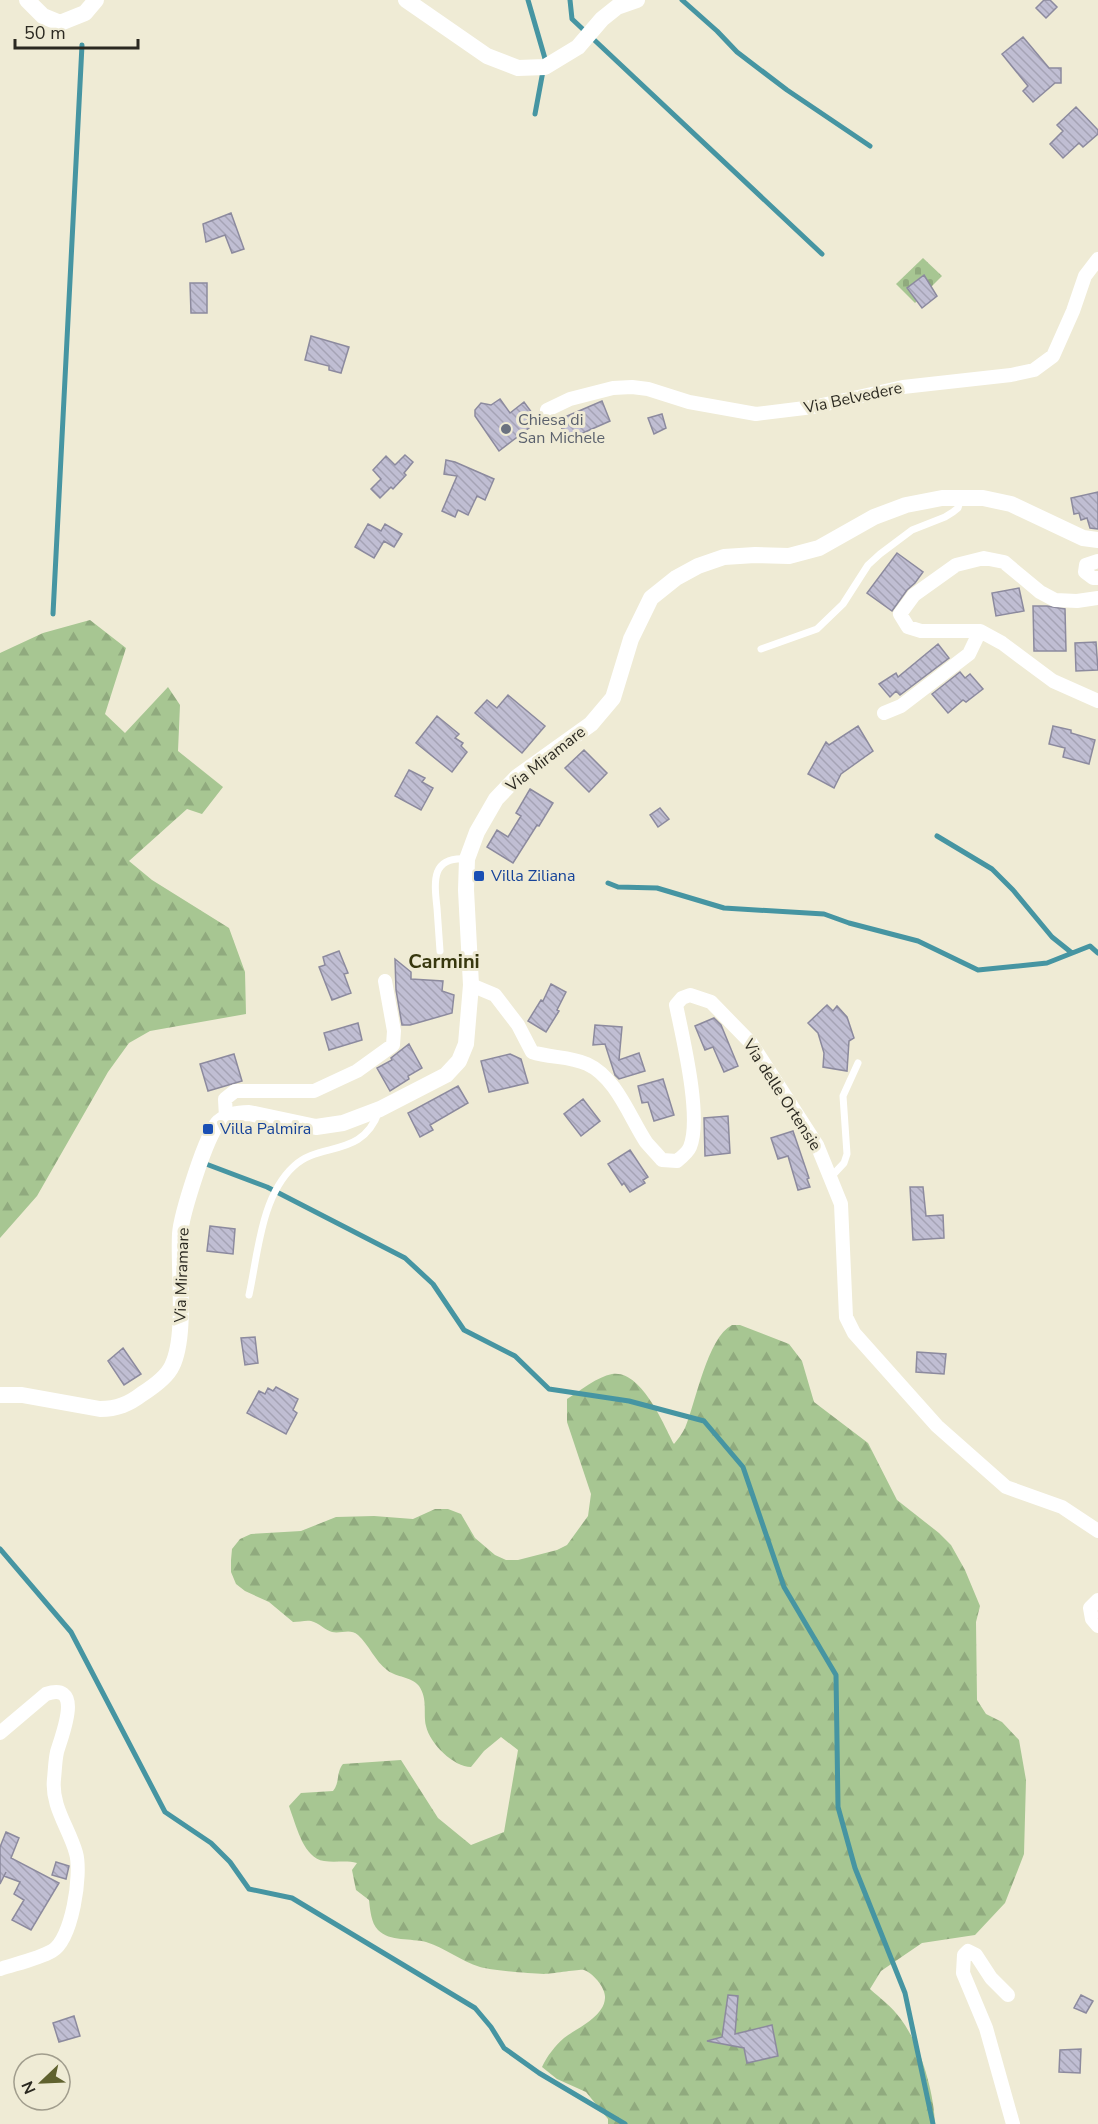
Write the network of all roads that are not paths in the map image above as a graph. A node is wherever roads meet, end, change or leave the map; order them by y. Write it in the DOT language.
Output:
graph roads {
  1 [pos="27,0"];
  2 [pos="96,0"];
  3 [pos="406,0"];
  4 [pos="637,0"];
  5 [pos="1098,260"];
  6 [pos="547,410"];
  7 [pos="961,498"];
  8 [pos="1098,540"];
  9 [pos="1098,561"];
  10 [pos="1098,578"];
  11 [pos="1098,598"];
  12 [pos="980,631"];
  13 [pos="761,649"];
  14 [pos="1098,701"];
  15 [pos="884,713"];
  16 [pos="467,859"];
  17 [pos="440,951"];
  18 [pos="385,981"];
  19 [pos="471,986"];
  20 [pos="858,1063"];
  21 [pos="380,1108"];
  22 [pos="226,1117"];
  23 [pos="830,1178"];
  24 [pos="249,1295"];
  25 [pos="0,1395"];
  26 [pos="1098,1531"];
  27 [pos="1098,1600"];
  28 [pos="1098,1626"];
  29 [pos="0,1733"];
  30 [pos="0,1969"];
  31 [pos="1008,1995"];
  32 [pos="1013,2124"];
  1 -- 2 [label="street"];
  3 -- 4 [label="street"];
  5 -- 6 [label="street, Via Belvedere"];
  7 -- 8 [label="street, Via Miramare"];
  7 -- 13 [label="lane"];
  7 -- 16 [label="street, Via Miramare"];
  9 -- 10 [label="street"];
  11 -- 12 [label="street"];
  12 -- 14 [label="street"];
  12 -- 15 [label="street"];
  16 -- 17 [label="lane"];
  16 -- 19 [label="street, Via Miramare"];
  18 -- 22 [label="street"];
  19 -- 21 [label="street, Via Miramare"];
  19 -- 23 [label="street, Via delle Ortensie"];
  20 -- 23 [label="lane"];
  21 -- 22 [label="street, Via Miramare"];
  21 -- 24 [label="lane"];
  22 -- 25 [label="street, Via Miramare"];
  23 -- 26 [label="street, Via delle Ortensie"];
  27 -- 28 [label="street"];
  29 -- 30 [label="street"];
  31 -- 32 [label="street"];
}
